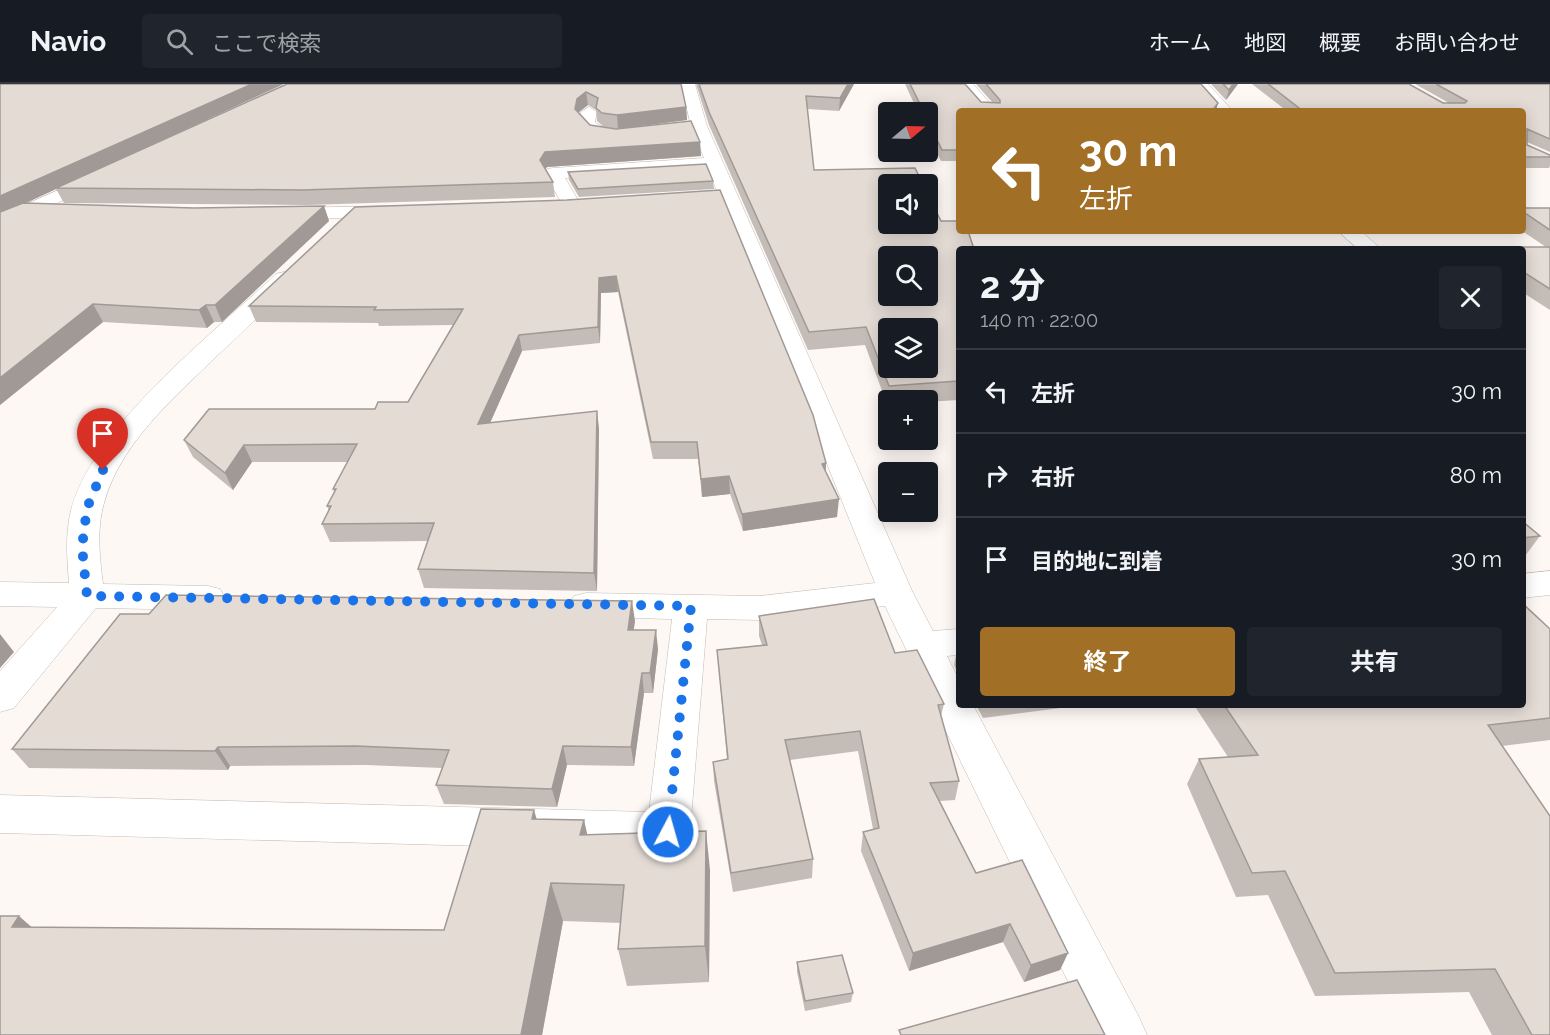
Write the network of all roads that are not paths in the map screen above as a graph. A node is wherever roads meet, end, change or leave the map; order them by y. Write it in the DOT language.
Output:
graph roads {
  1 [pos="688,84"];
  2 [pos="965,84"];
  3 [pos="1200,84"];
  4 [pos="986,108"];
  5 [pos="1222,108"];
  6 [pos="589,112"];
  7 [pos="640,135"];
  8 [pos="715,163"];
  9 [pos="111,171"];
  10 [pos="592,204"];
  11 [pos="569,206"];
  12 [pos="546,207"];
  13 [pos="27,210"];
  14 [pos="410,211"];
  15 [pos="74,212"];
  16 [pos="353,213"];
  17 [pos="260,214"];
  18 [pos="0,223"];
  19 [pos="1352,234"];
  20 [pos="327,238"];
  21 [pos="1367,246"];
  22 [pos="301,262"];
  23 [pos="1550,583"];
  24 [pos="1526,586"];
  25 [pos="896,592"];
  26 [pos="0,594"];
  27 [pos="87,596"];
  28 [pos="241,598"];
  29 [pos="561,604"];
  30 [pos="691,606"];
  31 [pos="956,642"];
  32 [pos="923,645"];
  33 [pos="0,697"];
  34 [pos="0,814"];
  35 [pos="1121,1035"];
  1 -- 8 [label="street"];
  2 -- 4 [label="street"];
  3 -- 5 [label="street"];
  6 -- 7 [label="street"];
  8 -- 11 [label="street"];
  8 -- 25 [label="street"];
  9 -- 13 [label="street"];
  10 -- 11 [label="street"];
  11 -- 12 [label="street"];
  13 -- 15 [label="street"];
  13 -- 18 [label="street"];
  14 -- 16 [label="street"];
  16 -- 17 [label="street"];
  16 -- 20 [label="street"];
  19 -- 21 [label="street"];
  22 -- 27 [label="street"];
  23 -- 24 [label="street"];
  25 -- 30 [label="street"];
  25 -- 32 [label="street"];
  26 -- 27 [label="street"];
  27 -- 28 [label="street"];
  27 -- 33 [label="street"];
  29 -- 30 [label="street"];
  30 -- 34 [label="street"];
  31 -- 32 [label="street"];
  32 -- 35 [label="street"];
}
